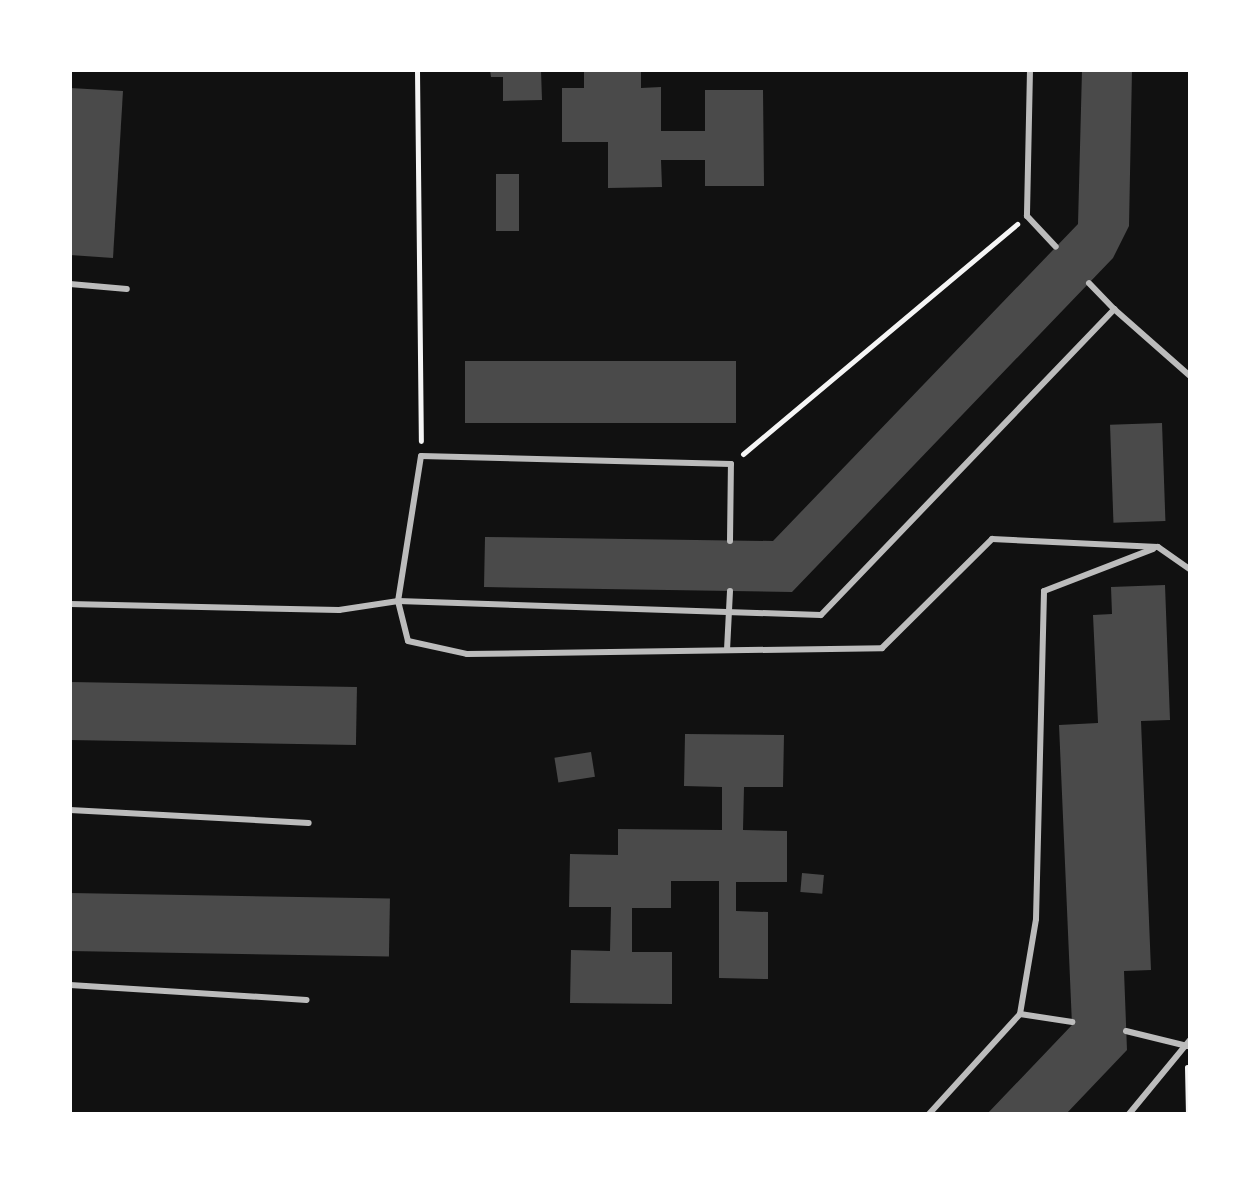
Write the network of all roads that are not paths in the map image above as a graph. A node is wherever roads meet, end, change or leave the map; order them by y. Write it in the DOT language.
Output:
graph roads {
  1 [pos="1030,70"];
  2 [pos="1056,247"];
  3 [pos="1089,283"];
  4 [pos="70,284"];
  5 [pos="127,289"];
  6 [pos="1114,309"];
  7 [pos="1190,376"];
  8 [pos="730,541"];
  9 [pos="1158,547"];
  10 [pos="1190,569"];
  11 [pos="730,591"];
  12 [pos="398,601"];
  13 [pos="70,604"];
  14 [pos="730,612"];
  15 [pos="727,650"];
  16 [pos="70,810"];
  17 [pos="309,823"];
  18 [pos="70,985"];
  19 [pos="307,1000"];
  20 [pos="1020,1014"];
  21 [pos="1072,1022"];
  22 [pos="1126,1031"];
  23 [pos="1188,1043"];
  24 [pos="929,1114"];
  25 [pos="1129,1114"];
  1 -- 2 [label="lane"];
  3 -- 6 [label="lane"];
  4 -- 5 [label="lane"];
  6 -- 7 [label="lane"];
  6 -- 14 [label="lane"];
  8 -- 12 [label="lane"];
  9 -- 10 [label="lane"];
  9 -- 15 [label="lane"];
  9 -- 20 [label="lane"];
  11 -- 14 [label="lane"];
  12 -- 13 [label="lane"];
  12 -- 14 [label="lane"];
  12 -- 15 [label="lane"];
  14 -- 15 [label="lane"];
  16 -- 17 [label="lane"];
  18 -- 19 [label="lane"];
  20 -- 21 [label="lane"];
  20 -- 24 [label="lane"];
  22 -- 23 [label="lane"];
  23 -- 25 [label="lane"];
}
